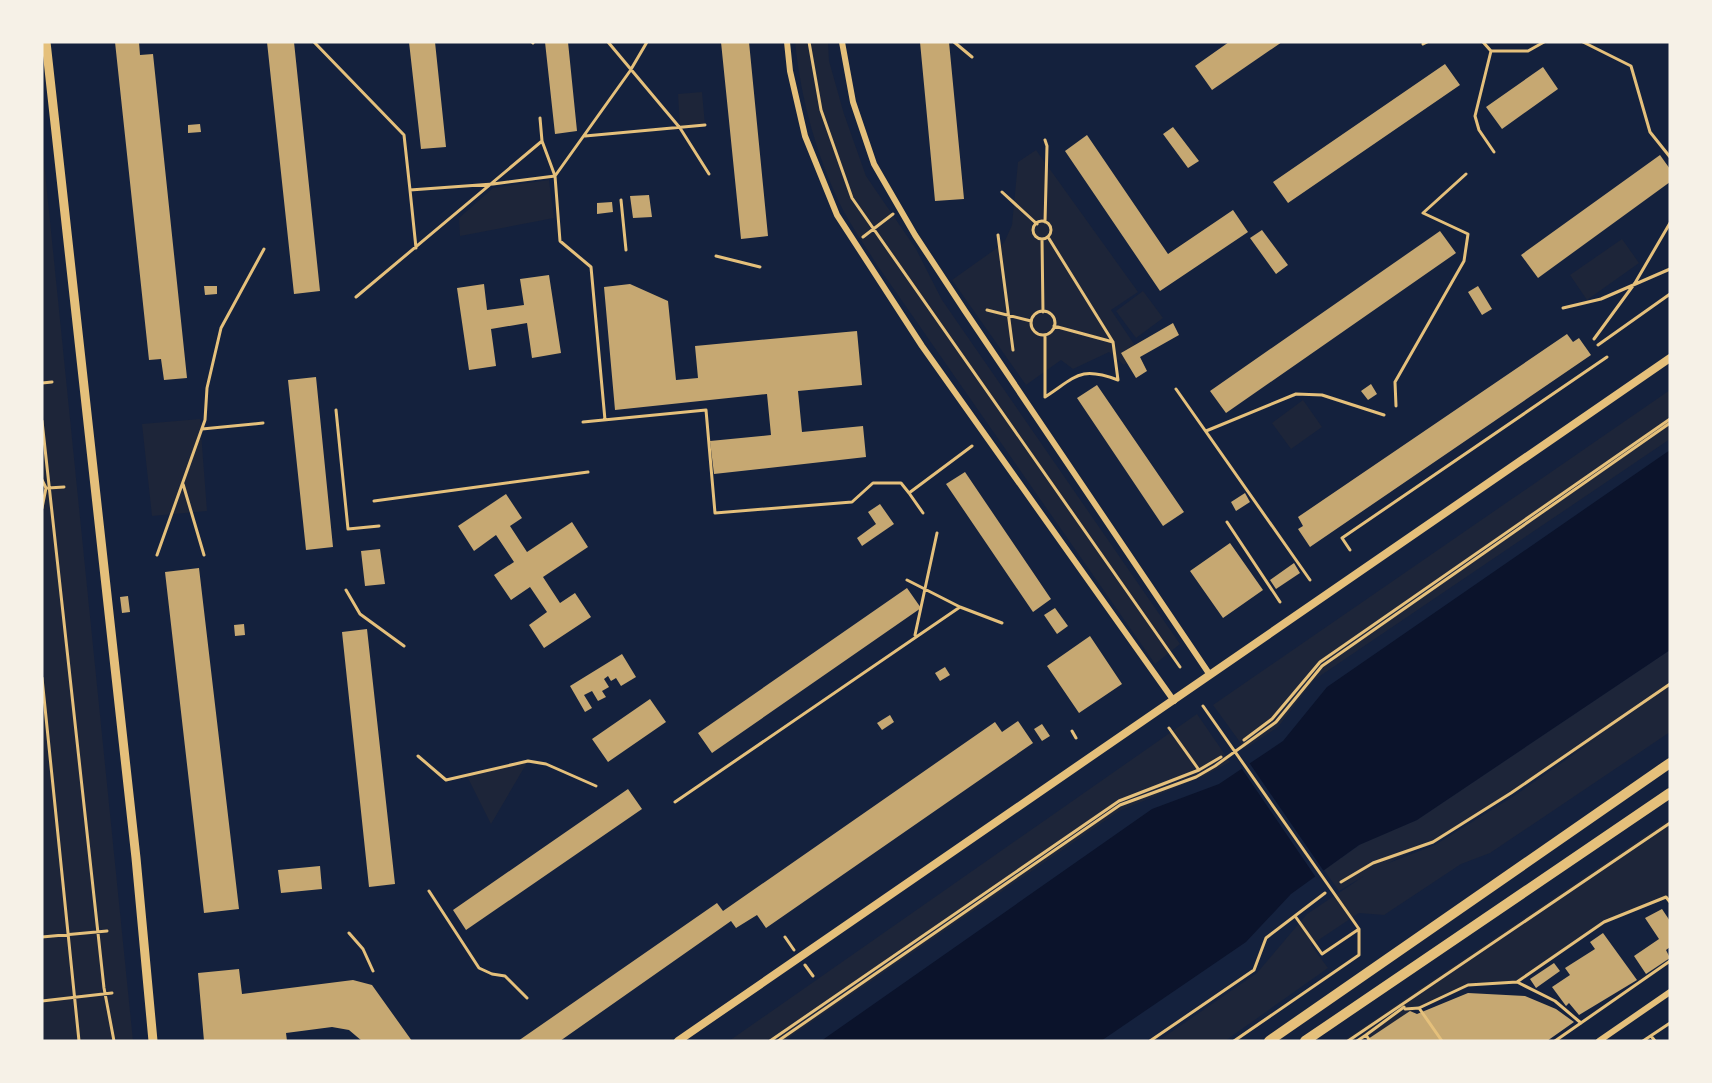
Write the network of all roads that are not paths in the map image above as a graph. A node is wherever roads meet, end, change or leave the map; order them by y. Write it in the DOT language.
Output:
graph roads {
  1 [pos="46,42"];
  2 [pos="787,42"];
  3 [pos="842,42"];
  4 [pos="621,200"];
  5 [pos="626,250"];
  6 [pos="1670,358"];
  7 [pos="336,410"];
  8 [pos="1227,522"];
  9 [pos="380,526"];
  10 [pos="1280,602"];
  11 [pos="1210,675"];
  12 [pos="1174,701"];
  13 [pos="1670,763"];
  14 [pos="1670,793"];
  15 [pos="1670,992"];
  16 [pos="153,1041"];
  17 [pos="678,1041"];
  18 [pos="1269,1041"];
  19 [pos="1305,1041"];
  20 [pos="1599,1041"];
  1 -- 16 [label="main road"];
  2 -- 12 [label="street"];
  3 -- 11 [label="street"];
  4 -- 5 [label="lane"];
  6 -- 11 [label="street"];
  7 -- 9 [label="lane"];
  8 -- 10 [label="lane"];
  11 -- 12 [label="street"];
  12 -- 17 [label="street"];
  13 -- 18 [label="highway"];
  14 -- 19 [label="highway"];
  15 -- 20 [label="street"];
}
